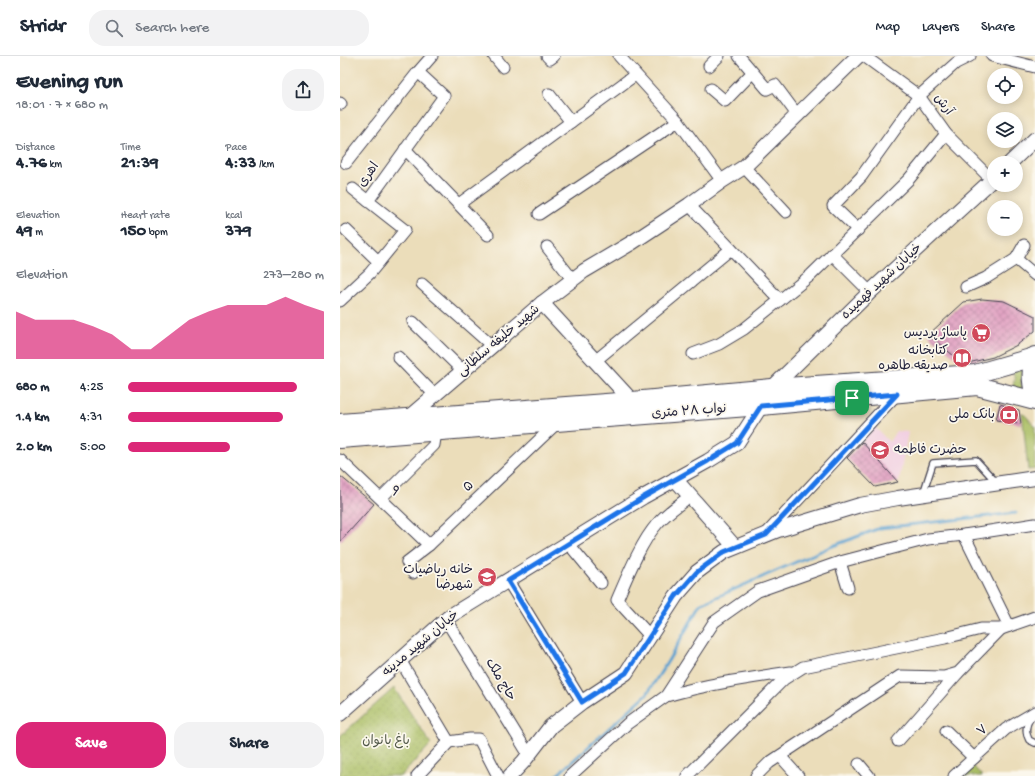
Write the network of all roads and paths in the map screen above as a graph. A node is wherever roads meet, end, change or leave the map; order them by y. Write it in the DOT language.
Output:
graph roads {
  1 [pos="432,56"];
  2 [pos="494,56"];
  3 [pos="547,56"];
  4 [pos="554,56"];
  5 [pos="619,56"];
  6 [pos="719,56"];
  7 [pos="739,56"];
  8 [pos="858,56"];
  9 [pos="864,56"];
  10 [pos="970,56"];
  11 [pos="992,56"];
  12 [pos="709,66"];
  13 [pos="503,67"];
  14 [pos="1035,67"];
  15 [pos="418,72"];
  16 [pos="752,73"];
  17 [pos="635,75"];
  18 [pos="711,89"];
  19 [pos="549,94"];
  20 [pos="919,96"];
  21 [pos="798,116"];
  22 [pos="678,121"];
  23 [pos="570,122"];
  24 [pos="946,134"];
  25 [pos="1035,139"];
  26 [pos="405,150"];
  27 [pos="1017,156"];
  28 [pos="346,163"];
  29 [pos="744,167"];
  30 [pos="987,173"];
  31 [pos="722,181"];
  32 [pos="987,185"];
  33 [pos="353,189"];
  34 [pos="368,201"];
  35 [pos="459,204"];
  36 [pos="689,205"];
  37 [pos="786,212"];
  38 [pos="539,214"];
  39 [pos="346,230"];
  40 [pos="858,230"];
  41 [pos="488,235"];
  42 [pos="1024,245"];
  43 [pos="547,247"];
  44 [pos="731,249"];
  45 [pos="832,254"];
  46 [pos="1016,259"];
  47 [pos="379,262"];
  48 [pos="1035,275"];
  49 [pos="573,280"];
  50 [pos="422,284"];
  51 [pos="966,287"];
  52 [pos="870,292"];
  53 [pos="780,300"];
  54 [pos="340,301"];
  55 [pos="542,304"];
  56 [pos="413,322"];
  57 [pos="492,346"];
  58 [pos="693,354"];
  59 [pos="398,357"];
  60 [pos="1035,357"];
  61 [pos="595,361"];
  62 [pos="996,368"];
  63 [pos="463,371"];
  64 [pos="772,388"];
  65 [pos="998,392"];
  66 [pos="897,394"];
  67 [pos="435,395"];
  68 [pos="1035,396"];
  69 [pos="632,401"];
  70 [pos="1035,401"];
  71 [pos="761,406"];
  72 [pos="409,417"];
  73 [pos="558,422"];
  74 [pos="340,423"];
  75 [pos="436,432"];
  76 [pos="340,439"];
  77 [pos="340,460"];
  78 [pos="1035,478"];
  79 [pos="676,479"];
  80 [pos="998,484"];
  81 [pos="923,495"];
  82 [pos="690,496"];
  83 [pos="381,498"];
  84 [pos="1035,524"];
  85 [pos="766,535"];
  86 [pos="964,535"];
  87 [pos="568,544"];
  88 [pos="429,545"];
  89 [pos="735,547"];
  90 [pos="840,562"];
  91 [pos="413,573"];
  92 [pos="508,581"];
  93 [pos="601,583"];
  94 [pos="848,588"];
  95 [pos="1035,616"];
  96 [pos="446,620"];
  97 [pos="1005,627"];
  98 [pos="650,636"];
  99 [pos="400,660"];
  100 [pos="795,672"];
  101 [pos="958,673"];
  102 [pos="666,696"];
  103 [pos="582,702"];
  104 [pos="1035,713"];
  105 [pos="340,714"];
  106 [pos="946,731"];
  107 [pos="898,741"];
  108 [pos="450,742"];
  109 [pos="1035,742"];
  110 [pos="529,755"];
  111 [pos="780,756"];
  112 [pos="974,758"];
  113 [pos="859,764"];
  114 [pos="417,776"];
  115 [pos="500,776"];
  116 [pos="570,776"];
  117 [pos="687,776"];
  118 [pos="756,776"];
  119 [pos="798,776"];
  120 [pos="869,776"];
  121 [pos="954,776"];
  1 -- 15 [label="street"];
  2 -- 13 [label="street"];
  3 -- 4 [label="street"];
  5 -- 17 [label="street"];
  6 -- 12 [label="street"];
  7 -- 16 [label="street"];
  8 -- 21 [label="street"];
  9 -- 20 [label="street, آرش"];
  10 -- 20 [label="street"];
  11 -- 14 [label="street"];
  15 -- 26 [label="street, اهری"];
  15 -- 28 [label="street"];
  16 -- 18 [label="street"];
  16 -- 21 [label="street"];
  17 -- 22 [label="street"];
  17 -- 23 [label="street"];
  19 -- 23 [label="street"];
  20 -- 24 [label="street, آرش"];
  20 -- 40 [label="street"];
  21 -- 29 [label="street"];
  22 -- 31 [label="street"];
  22 -- 38 [label="street"];
  23 -- 35 [label="street"];
  24 -- 30 [label="street, آرش"];
  24 -- 40 [label="street"];
  25 -- 27 [label="street"];
  26 -- 34 [label="street, اهری"];
  26 -- 35 [label="street"];
  29 -- 31 [label="street"];
  29 -- 37 [label="street"];
  31 -- 36 [label="street"];
  32 -- 52 [label="street, خیابان شهید فهمیده"];
  33 -- 34 [label="street"];
  34 -- 47 [label="street, اهری"];
  35 -- 41 [label="street"];
  36 -- 44 [label="street"];
  36 -- 49 [label="street"];
  39 -- 47 [label="street"];
  40 -- 45 [label="street"];
  42 -- 46 [label="street"];
  43 -- 49 [label="street"];
  44 -- 53 [label="street"];
  44 -- 61 [label="street"];
  45 -- 52 [label="street"];
  45 -- 53 [label="street"];
  46 -- 48 [label="street"];
  46 -- 51 [label="street"];
  47 -- 54 [label="street, اهری"];
  49 -- 55 [label="street"];
  50 -- 57 [label="street"];
  52 -- 64 [label="street, خیابان شهید فهمیده"];
  53 -- 58 [label="street"];
  55 -- 57 [label="street, شهید خلیفه سلطانی"];
  55 -- 61 [label="street, شهید خلیفه سلطانی"];
  56 -- 63 [label="street"];
  57 -- 63 [label="street, شهید خلیفه سلطانی"];
  59 -- 67 [label="street"];
  60 -- 62 [label="main road, نواب ۲۸ متری"];
  60 -- 68 [label="main road"];
  61 -- 69 [label="street, شهید خلیفه سلطانی"];
  62 -- 64 [label="main road, نواب ۲۸ متری"];
  62 -- 65 [label="main road"];
  63 -- 67 [label="street, شهید خلیفه سلطانی"];
  64 -- 69 [label="main road, نواب ۲۸ متری"];
  65 -- 66 [label="main road, نواب ۲۸ متری"];
  65 -- 70 [label="main road, نواب ۲۸ متری"];
  66 -- 71 [label="main road, نواب ۲۸ متری"];
  66 -- 85 [label="street"];
  67 -- 72 [label="street, شهید خلیفه سلطانی"];
  69 -- 72 [label="main road, نواب ۲۸ متری"];
  71 -- 73 [label="main road, نواب ۲۸ متری"];
  71 -- 79 [label="street, خیابان شهید مدینه"];
  72 -- 74 [label="main road, نواب ۲۸ متری"];
  73 -- 75 [label="main road, نواب ۲۸ متری"];
  73 -- 88 [label="street, ۵"];
  75 -- 76 [label="main road, نواب ۲۸ متری"];
  75 -- 83 [label="street"];
  77 -- 83 [label="street, ۹"];
  78 -- 80 [label="street"];
  79 -- 82 [label="street"];
  79 -- 87 [label="street, خیابان شهید مدینه"];
  80 -- 81 [label="street"];
  80 -- 81 [label="lane"];
  81 -- 85 [label="street"];
  82 -- 89 [label="street"];
  82 -- 98 [label="street"];
  83 -- 88 [label="street, ۹"];
  84 -- 86 [label="street"];
  85 -- 89 [label="street"];
  86 -- 90 [label="street"];
  86 -- 97 [label="street"];
  87 -- 92 [label="street, خیابان شهید مدینه"];
  87 -- 93 [label="street"];
  88 -- 91 [label="street, ۵"];
  89 -- 98 [label="street"];
  90 -- 94 [label="street"];
  90 -- 102 [label="street"];
  92 -- 96 [label="street, خیابان شهید مدینه"];
  92 -- 103 [label="street"];
  95 -- 97 [label="street"];
  96 -- 99 [label="street, خیابان شهید مدینه"];
  96 -- 110 [label="street, حاج ملک"];
  97 -- 100 [label="street"];
  97 -- 101 [label="street"];
  98 -- 103 [label="street"];
  99 -- 105 [label="street, خیابان شهید مدینه"];
  99 -- 108 [label="street"];
  100 -- 102 [label="street"];
  100 -- 117 [label="street"];
  101 -- 107 [label="street"];
  101 -- 111 [label="street"];
  102 -- 116 [label="street"];
  103 -- 110 [label="street"];
  104 -- 109 [label="lane"];
  104 -- 112 [label="street, ۷"];
  106 -- 112 [label="street"];
  108 -- 114 [label="street"];
  108 -- 115 [label="street"];
  110 -- 115 [label="street"];
  111 -- 118 [label="street"];
  111 -- 119 [label="street"];
  112 -- 121 [label="street, ۷"];
  113 -- 120 [label="street"];
}
